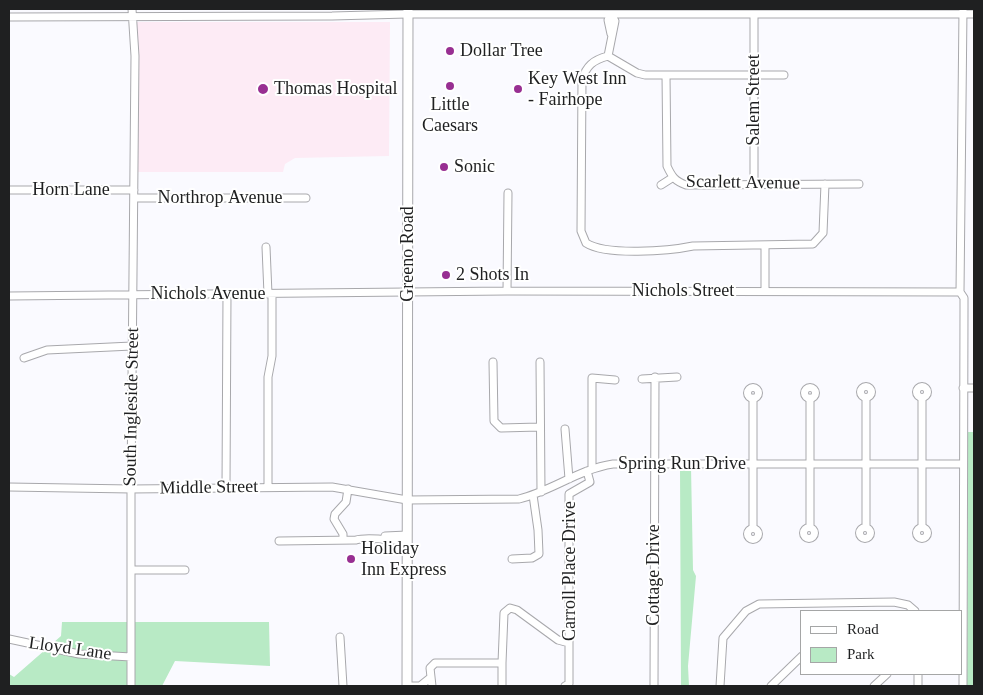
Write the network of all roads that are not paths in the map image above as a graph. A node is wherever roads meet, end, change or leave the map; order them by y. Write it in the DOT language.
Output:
graph roads {
  1 [pos="408,11"];
  2 [pos="963,11"];
  3 [pos="241,12"];
  4 [pos="332,12"];
  5 [pos="588,12"];
  6 [pos="65,13"];
  7 [pos="132,13"];
  8 [pos="754,14"];
  9 [pos="974,14"];
  10 [pos="611,15"];
  11 [pos="9,17"];
  12 [pos="608,56"];
  13 [pos="666,75"];
  14 [pos="754,75"];
  15 [pos="784,75"];
  16 [pos="672,178"];
  17 [pos="825,184"];
  18 [pos="858,184"];
  19 [pos="661,185"];
  20 [pos="754,185"];
  21 [pos="9,190"];
  22 [pos="134,190"];
  23 [pos="508,193"];
  24 [pos="134,198"];
  25 [pos="306,198"];
  26 [pos="765,246"];
  27 [pos="266,247"];
  28 [pos="765,290"];
  29 [pos="508,291"];
  30 [pos="407,292"];
  31 [pos="960,292"];
  32 [pos="133,294"];
  33 [pos="227,294"];
  34 [pos="270,294"];
  35 [pos="9,296"];
  36 [pos="132,346"];
  37 [pos="24,358"];
  38 [pos="493,362"];
  39 [pos="540,362"];
  40 [pos="655,377"];
  41 [pos="677,377"];
  42 [pos="642,379"];
  43 [pos="615,380"];
  44 [pos="974,388"];
  45 [pos="963,391"];
  46 [pos="974,393"];
  47 [pos="753,398"];
  48 [pos="810,398"];
  49 [pos="866,398"];
  50 [pos="922,398"];
  51 [pos="539,427"];
  52 [pos="565,429"];
  53 [pos="654,463"];
  54 [pos="754,464"];
  55 [pos="809,464"];
  56 [pos="866,464"];
  57 [pos="922,464"];
  58 [pos="964,464"];
  59 [pos="590,470"];
  60 [pos="569,479"];
  61 [pos="9,487"];
  62 [pos="226,487"];
  63 [pos="268,487"];
  64 [pos="131,489"];
  65 [pos="348,489"];
  66 [pos="541,492"];
  67 [pos="533,495"];
  68 [pos="408,500"];
  69 [pos="810,527"];
  70 [pos="866,527"];
  71 [pos="753,528"];
  72 [pos="922,528"];
  73 [pos="407,538"];
  74 [pos="343,540"];
  75 [pos="279,541"];
  76 [pos="512,558"];
  77 [pos="131,570"];
  78 [pos="185,570"];
  79 [pos="822,603"];
  80 [pos="822,610"];
  81 [pos="914,610"];
  82 [pos="340,637"];
  83 [pos="9,639"];
  84 [pos="569,643"];
  85 [pos="131,657"];
  86 [pos="800,658"];
  87 [pos="502,663"];
  88 [pos="886,675"];
  89 [pos="430,678"];
  90 [pos="567,685"];
  91 [pos="131,686"];
  92 [pos="343,686"];
  93 [pos="407,686"];
  94 [pos="420,686"];
  95 [pos="432,686"];
  96 [pos="502,686"];
  97 [pos="654,686"];
  98 [pos="720,686"];
  99 [pos="771,686"];
  100 [pos="874,686"];
  101 [pos="963,686"];
  1 -- 4 [label="street"];
  1 -- 5 [label="street"];
  1 -- 30 [label="main road, Greeno Road"];
  2 -- 8 [label="street"];
  2 -- 9 [label="street"];
  2 -- 31 [label="street"];
  3 -- 4 [label="street"];
  3 -- 7 [label="street"];
  5 -- 10 [label="street"];
  6 -- 7 [label="street"];
  6 -- 11 [label="street"];
  7 -- 22 [label="street, South Ingleside Street"];
  8 -- 10 [label="street"];
  8 -- 14 [label="street, Salem Street"];
  10 -- 12 [label="street"];
  12 -- 13 [label="street"];
  12 -- 26 [label="street"];
  13 -- 14 [label="street"];
  13 -- 16 [label="street, Scarlett Avenue"];
  14 -- 15 [label="street"];
  14 -- 20 [label="street, Salem Street"];
  16 -- 19 [label="street"];
  16 -- 20 [label="street, Scarlett Avenue"];
  17 -- 18 [label="street, Scarlett Avenue"];
  17 -- 20 [label="street, Scarlett Avenue"];
  17 -- 26 [label="street"];
  21 -- 22 [label="street, Horn Lane"];
  22 -- 24 [label="street, South Ingleside Street"];
  23 -- 29 [label="street"];
  24 -- 25 [label="street, Northrop Avenue"];
  24 -- 32 [label="street, South Ingleside Street"];
  26 -- 28 [label="street"];
  27 -- 34 [label="street"];
  28 -- 29 [label="street, Nichols Street"];
  28 -- 31 [label="street, Nichols Street"];
  29 -- 30 [label="street, Nichols Street"];
  30 -- 34 [label="street, Nichols Avenue"];
  30 -- 68 [label="main road, Greeno Road"];
  31 -- 45 [label="street"];
  32 -- 33 [label="street, Nichols Avenue"];
  32 -- 35 [label="street, Nichols Avenue"];
  32 -- 36 [label="street, South Ingleside Street"];
  33 -- 34 [label="street, Nichols Avenue"];
  33 -- 62 [label="street"];
  34 -- 63 [label="street"];
  36 -- 37 [label="street"];
  36 -- 64 [label="street, South Ingleside Street"];
  38 -- 51 [label="street"];
  39 -- 51 [label="street"];
  40 -- 41 [label="street"];
  40 -- 42 [label="street"];
  40 -- 53 [label="street, Cottage Drive"];
  43 -- 59 [label="street"];
  44 -- 45 [label="street"];
  45 -- 46 [label="street"];
  45 -- 58 [label="street"];
  47 -- 54 [label="street"];
  48 -- 55 [label="street"];
  49 -- 56 [label="street"];
  50 -- 57 [label="street"];
  51 -- 66 [label="street"];
  52 -- 60 [label="street"];
  53 -- 54 [label="street, Spring Run Drive"];
  53 -- 59 [label="street, Spring Run Drive"];
  53 -- 97 [label="street, Cottage Drive"];
  54 -- 55 [label="street, Spring Run Drive"];
  54 -- 71 [label="street"];
  55 -- 56 [label="street, Spring Run Drive"];
  55 -- 69 [label="street"];
  56 -- 57 [label="street, Spring Run Drive"];
  56 -- 70 [label="street"];
  57 -- 58 [label="street, Spring Run Drive"];
  57 -- 72 [label="street"];
  58 -- 101 [label="street"];
  59 -- 60 [label="street, Spring Run Drive"];
  59 -- 84 [label="street, Carroll Place Drive"];
  60 -- 66 [label="street, Spring Run Drive"];
  61 -- 64 [label="street, Middle Street"];
  62 -- 63 [label="street, Middle Street"];
  62 -- 64 [label="street, Middle Street"];
  63 -- 65 [label="street, Middle Street"];
  64 -- 77 [label="street, South Ingleside Street"];
  65 -- 68 [label="street, Middle Street"];
  65 -- 74 [label="street"];
  66 -- 67 [label="street, Spring Run Drive"];
  67 -- 68 [label="street, Spring Run Drive"];
  67 -- 76 [label="street"];
  68 -- 73 [label="main road, Greeno Road"];
  73 -- 74 [label="street"];
  73 -- 93 [label="main road, Greeno Road"];
  74 -- 75 [label="street"];
  77 -- 78 [label="street"];
  77 -- 85 [label="street, South Ingleside Street"];
  79 -- 80 [label="street"];
  79 -- 81 [label="street"];
  79 -- 98 [label="street"];
  82 -- 92 [label="street"];
  83 -- 85 [label="street, Lloyd Lane"];
  84 -- 87 [label="street"];
  84 -- 90 [label="street, Carroll Place Drive"];
  85 -- 91 [label="street, South Ingleside Street"];
  86 -- 99 [label="street"];
  87 -- 89 [label="street"];
  87 -- 96 [label="street"];
  88 -- 100 [label="street"];
  89 -- 94 [label="street"];
  89 -- 95 [label="street"];
  93 -- 94 [label="street"];
}
